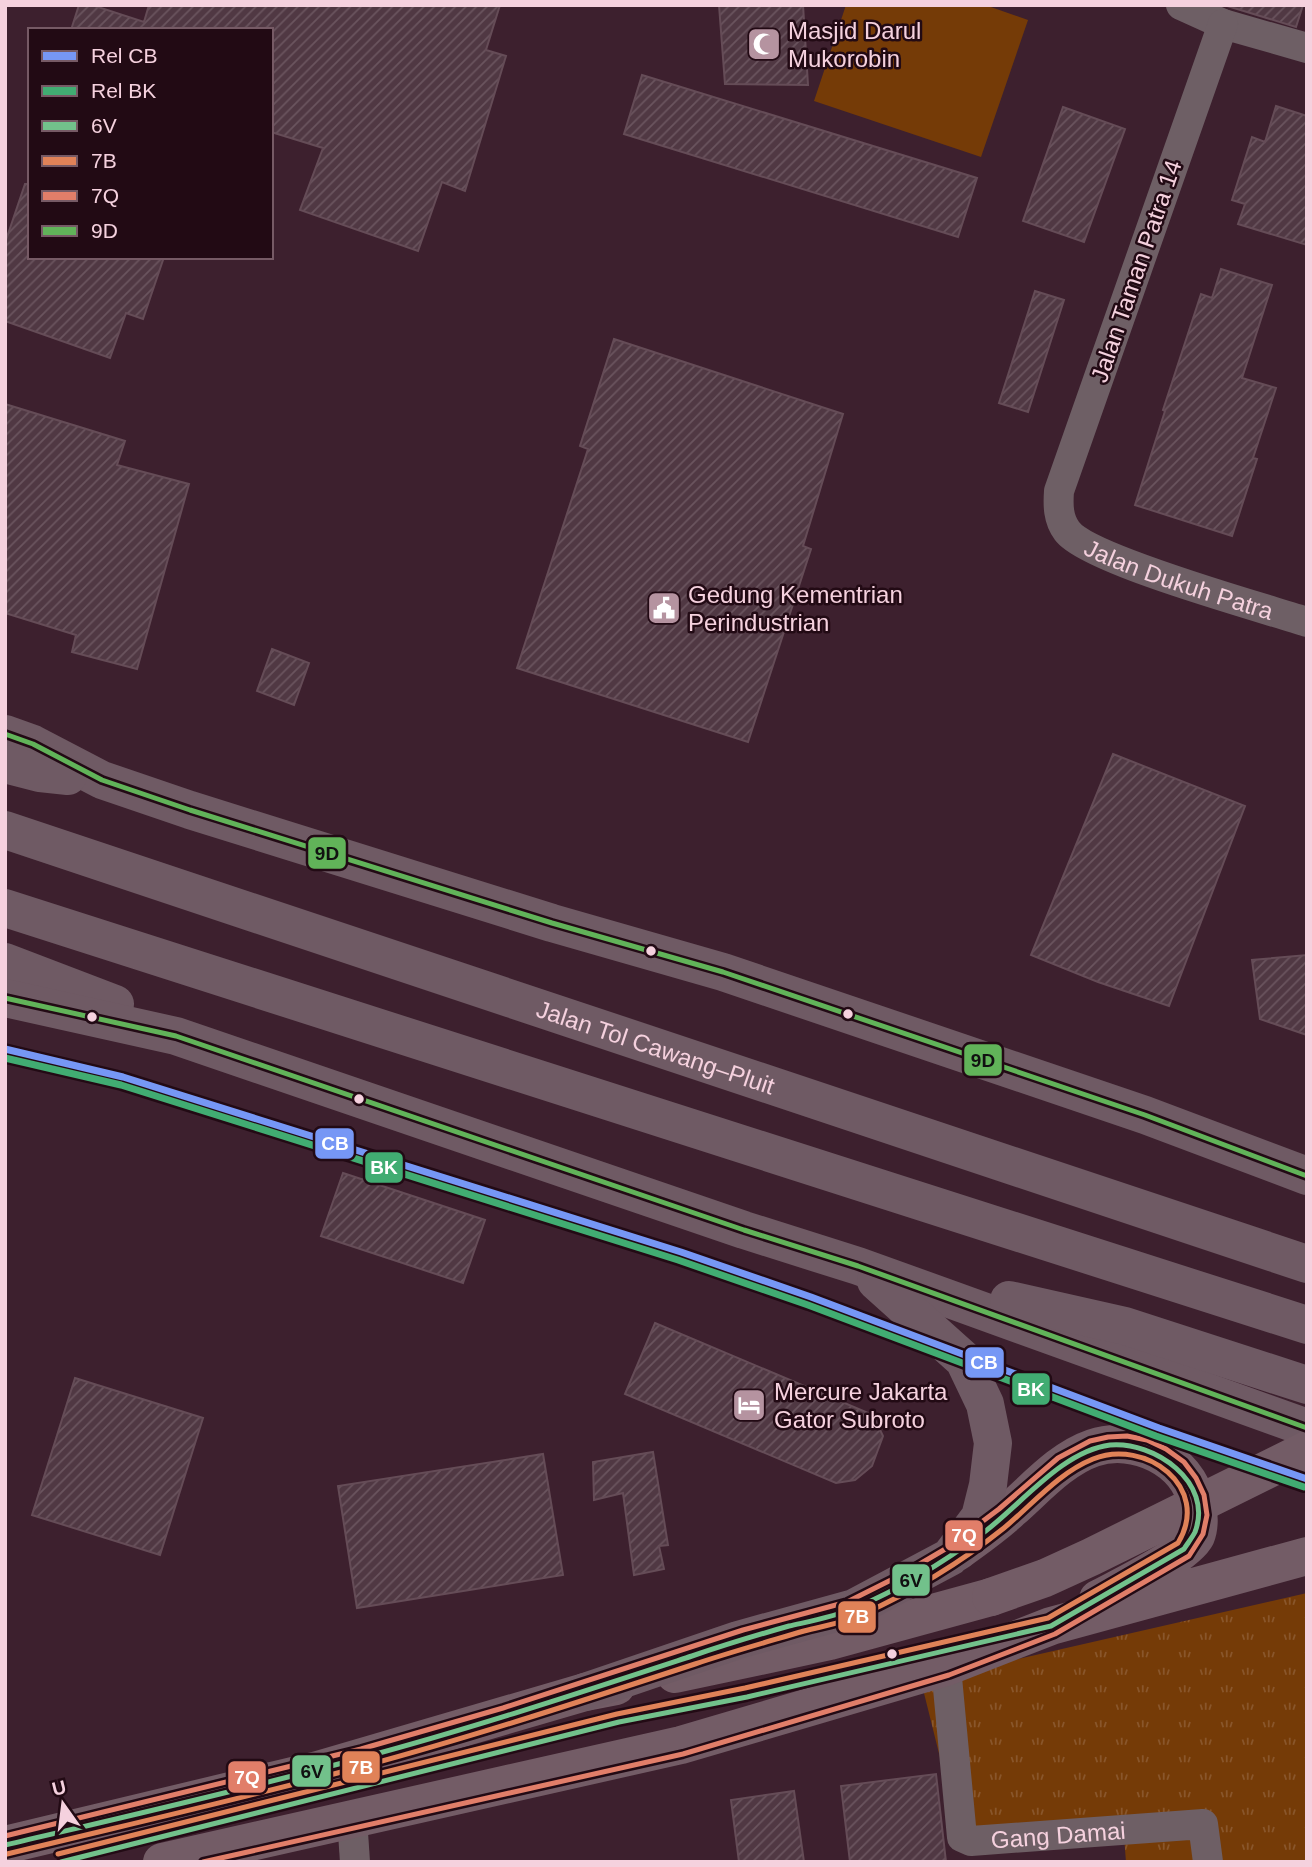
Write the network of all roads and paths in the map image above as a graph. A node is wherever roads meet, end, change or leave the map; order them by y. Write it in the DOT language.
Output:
graph roads {
  1 [pos="1181,5"];
  2 [pos="1223,24"];
  3 [pos="1307,48"];
  4 [pos="1061,520"];
  5 [pos="1307,622"];
  6 [pos="5,734"];
  7 [pos="5,764"];
  8 [pos="102,780"];
  9 [pos="15,833"];
  10 [pos="6,908"];
  11 [pos="5,962"];
  12 [pos="5,998"];
  13 [pos="176,1036"];
  14 [pos="1307,1176"];
  15 [pos="1307,1264"];
  16 [pos="858,1266"];
  17 [pos="903,1283"];
  18 [pos="1307,1325"];
  19 [pos="1307,1385"];
  20 [pos="1307,1428"];
  21 [pos="1307,1450"];
  22 [pos="1307,1556"];
  23 [pos="950,1557"];
  24 [pos="1051,1626"];
  25 [pos="946,1667"];
  26 [pos="585,1692"];
  27 [pos="352,1818"];
  28 [pos="5,1845"];
  29 [pos="162,1862"];
  30 [pos="355,1862"];
  31 [pos="1208,1862"];
  1 -- 2 [label="street"];
  2 -- 3 [label="street"];
  2 -- 4 [label="street, Jalan Taman Patra 14"];
  4 -- 5 [label="street, Jalan Dukuh Patra"];
  6 -- 8 [label="highway"];
  7 -- 8 [label="highway"];
  8 -- 14 [label="highway"];
  9 -- 15 [label="highway, Jalan Tol Cawang–Pluit"];
  10 -- 18 [label="highway"];
  11 -- 13 [label="highway"];
  12 -- 13 [label="highway"];
  13 -- 16 [label="highway"];
  16 -- 17 [label="highway"];
  16 -- 23 [label="highway"];
  17 -- 19 [label="highway"];
  17 -- 20 [label="highway"];
  21 -- 26 [label="main road, bridge"];
  22 -- 24 [label="main road"];
  23 -- 24 [label="main road"];
  23 -- 26 [label="highway"];
  24 -- 25 [label="main road"];
  25 -- 27 [label="main road"];
  25 -- 31 [label="street, Gang Damai"];
  26 -- 28 [label="main road"];
  27 -- 29 [label="main road"];
  27 -- 30 [label="street"];
}
